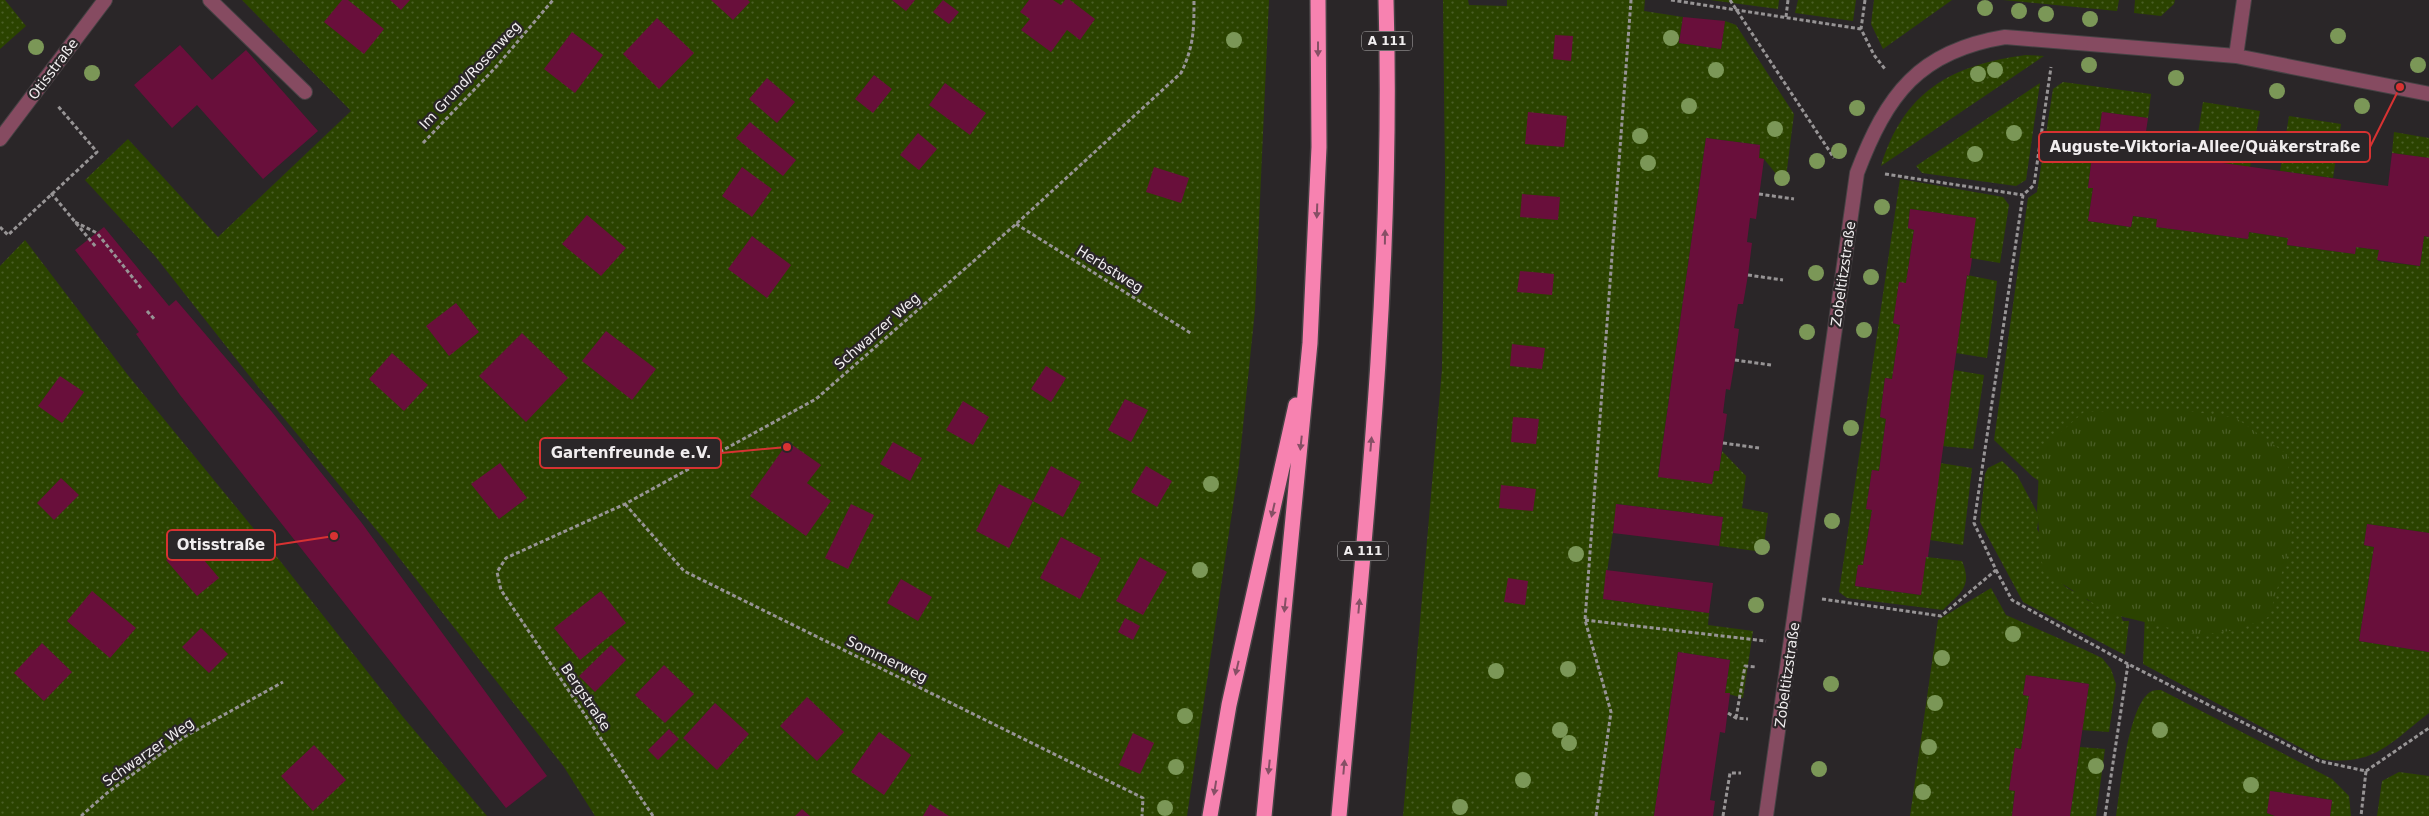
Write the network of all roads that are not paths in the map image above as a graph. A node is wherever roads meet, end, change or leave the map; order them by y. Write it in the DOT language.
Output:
graph roads {
  1 [pos="105,0"];
  2 [pos="210,0"];
  3 [pos="1318,0"];
  4 [pos="1386,0"];
  5 [pos="2244,0"];
  6 [pos="2236,56"];
  7 [pos="305,92"];
  8 [pos="2429,94"];
  9 [pos="0,139"];
  10 [pos="1310,343"];
  11 [pos="1210,816"];
  12 [pos="1264,816"];
  13 [pos="1339,816"];
  14 [pos="1766,816"];
  1 -- 9 [label="street, Otisstraße"];
  2 -- 7 [label="street"];
  3 -- 10 [label="highway, one-way"];
  13 -- 4 [label="highway, A 111, one-way"];
  5 -- 6 [label="street"];
  6 -- 8 [label="street, Zobeltitzstraße"];
  6 -- 14 [label="street, Zobeltitzstraße"];
  10 -- 11 [label="highway, one-way"];
  10 -- 12 [label="highway, one-way"];
}
